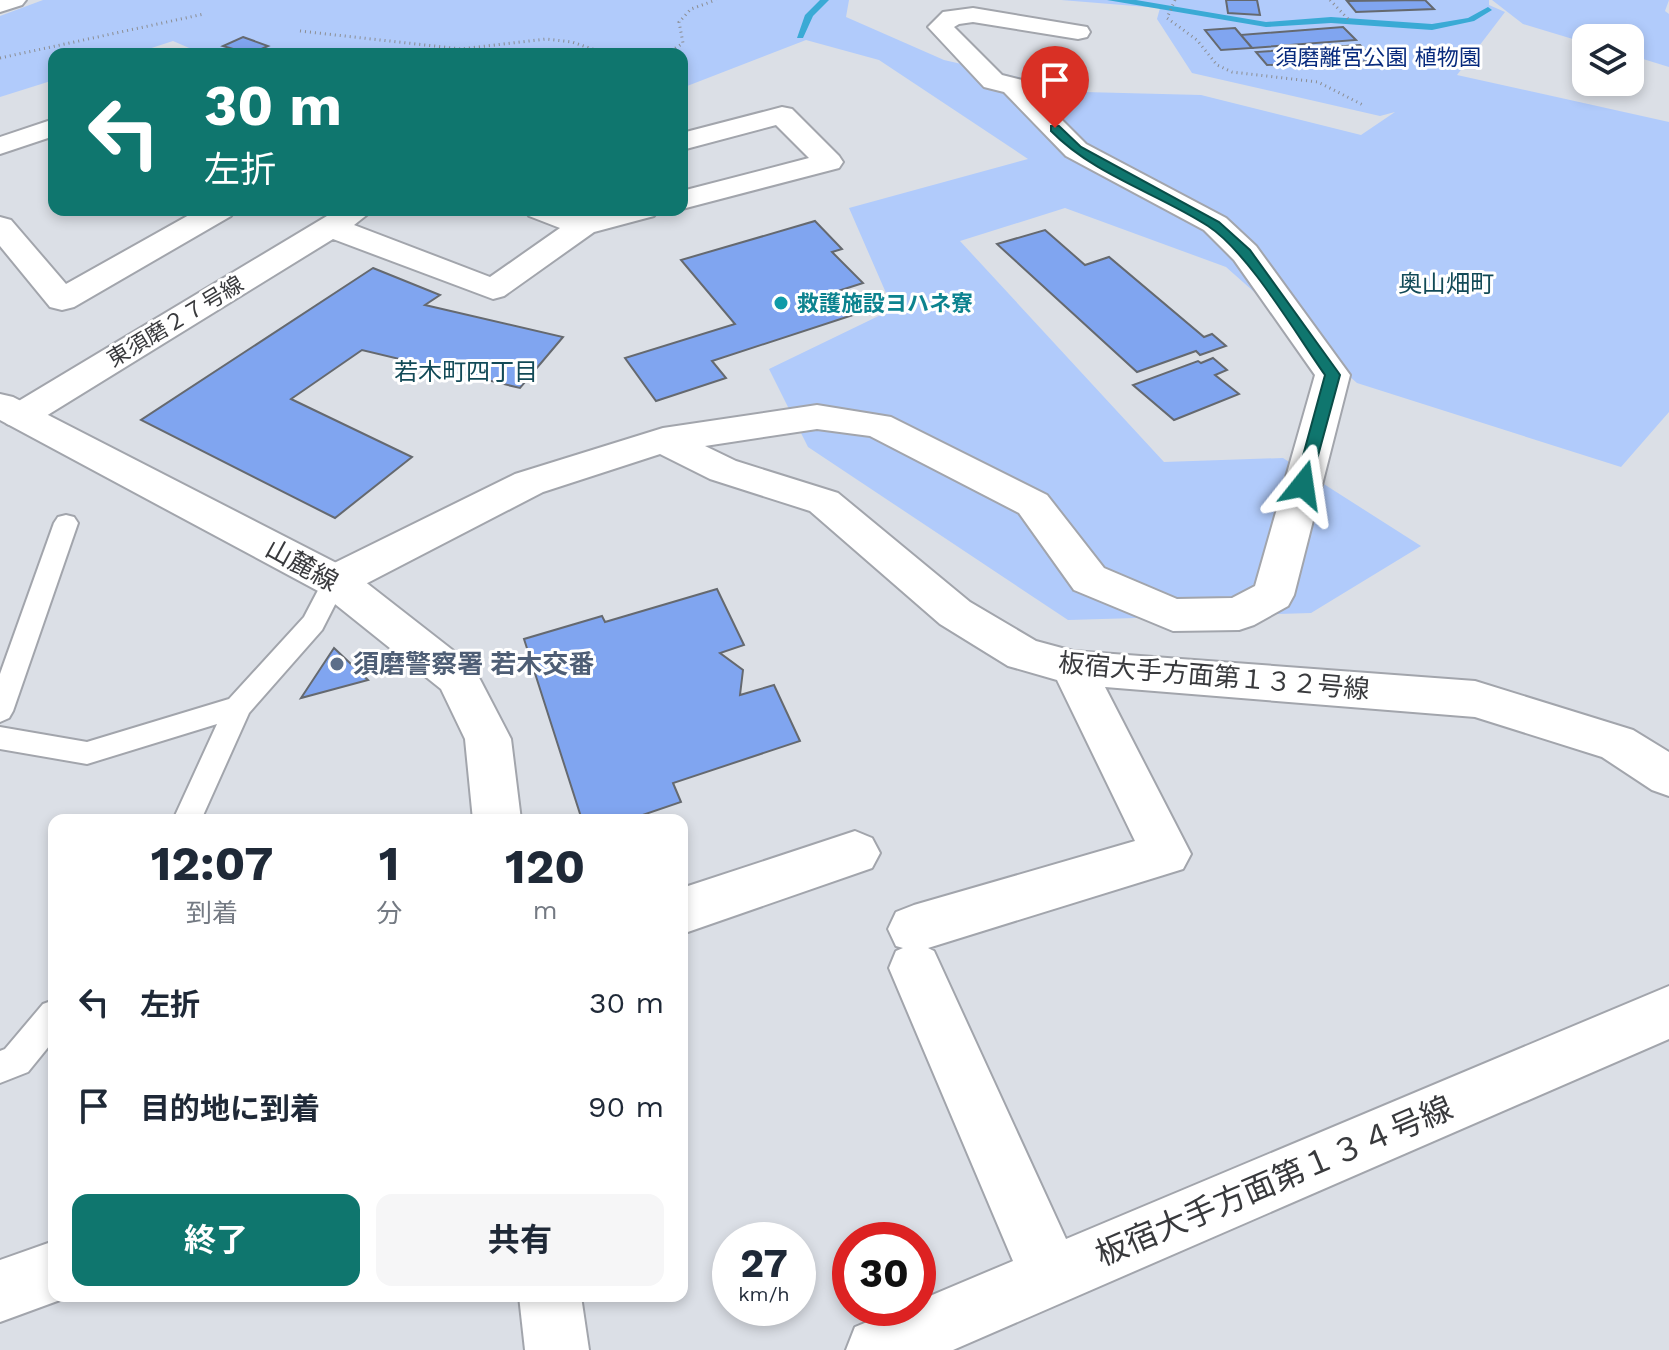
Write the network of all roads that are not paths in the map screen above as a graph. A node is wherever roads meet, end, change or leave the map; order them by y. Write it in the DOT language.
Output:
graph roads {
  1 [pos="14,0"];
  2 [pos="0,5"];
  3 [pos="1078,32"];
  4 [pos="48,129"];
  5 [pos="688,140"];
  6 [pos="0,146"];
  7 [pos="688,198"];
  8 [pos="209,216"];
  9 [pos="556,216"];
  10 [pos="620,216"];
  11 [pos="344,218"];
  12 [pos="0,226"];
  13 [pos="583,226"];
  14 [pos="7,414"];
  15 [pos="663,440"];
  16 [pos="66,523"];
  17 [pos="335,581"];
  18 [pos="1073,668"];
  19 [pos="238,707"];
  20 [pos="0,711"];
  21 [pos="0,738"];
  22 [pos="1669,776"];
  23 [pos="190,814"];
  24 [pos="496,814"];
  25 [pos="855,853"];
  26 [pos="688,909"];
  27 [pos="1669,1012"];
  28 [pos="48,1022"];
  29 [pos="0,1067"];
  30 [pos="48,1274"];
  31 [pos="1051,1276"];
  32 [pos="0,1291"];
  33 [pos="551,1302"];
  34 [pos="557,1350"];
  35 [pos="878,1350"];
  1 -- 2 [label="street"];
  3 -- 15 [label="street"];
  4 -- 6 [label="street"];
  5 -- 7 [label="street"];
  8 -- 12 [label="street"];
  9 -- 13 [label="street"];
  10 -- 13 [label="street"];
  11 -- 13 [label="street, 東須磨２７号線"];
  11 -- 14 [label="street, 東須磨２７号線"];
  14 -- 17 [label="street, 山麓線"];
  15 -- 17 [label="street"];
  15 -- 18 [label="street, 板宿大手方面第１３２号線"];
  16 -- 20 [label="lane"];
  17 -- 19 [label="lane"];
  17 -- 24 [label="street, 山麓線"];
  18 -- 22 [label="street, 板宿大手方面第１３２号線"];
  18 -- 31 [label="street"];
  19 -- 21 [label="lane"];
  19 -- 23 [label="lane"];
  25 -- 26 [label="street"];
  27 -- 31 [label="street, 板宿大手方面第１３４号線"];
  28 -- 29 [label="lane"];
  30 -- 32 [label="street"];
  31 -- 35 [label="street, 板宿大手方面第１３４号線"];
  33 -- 34 [label="street"];
}
